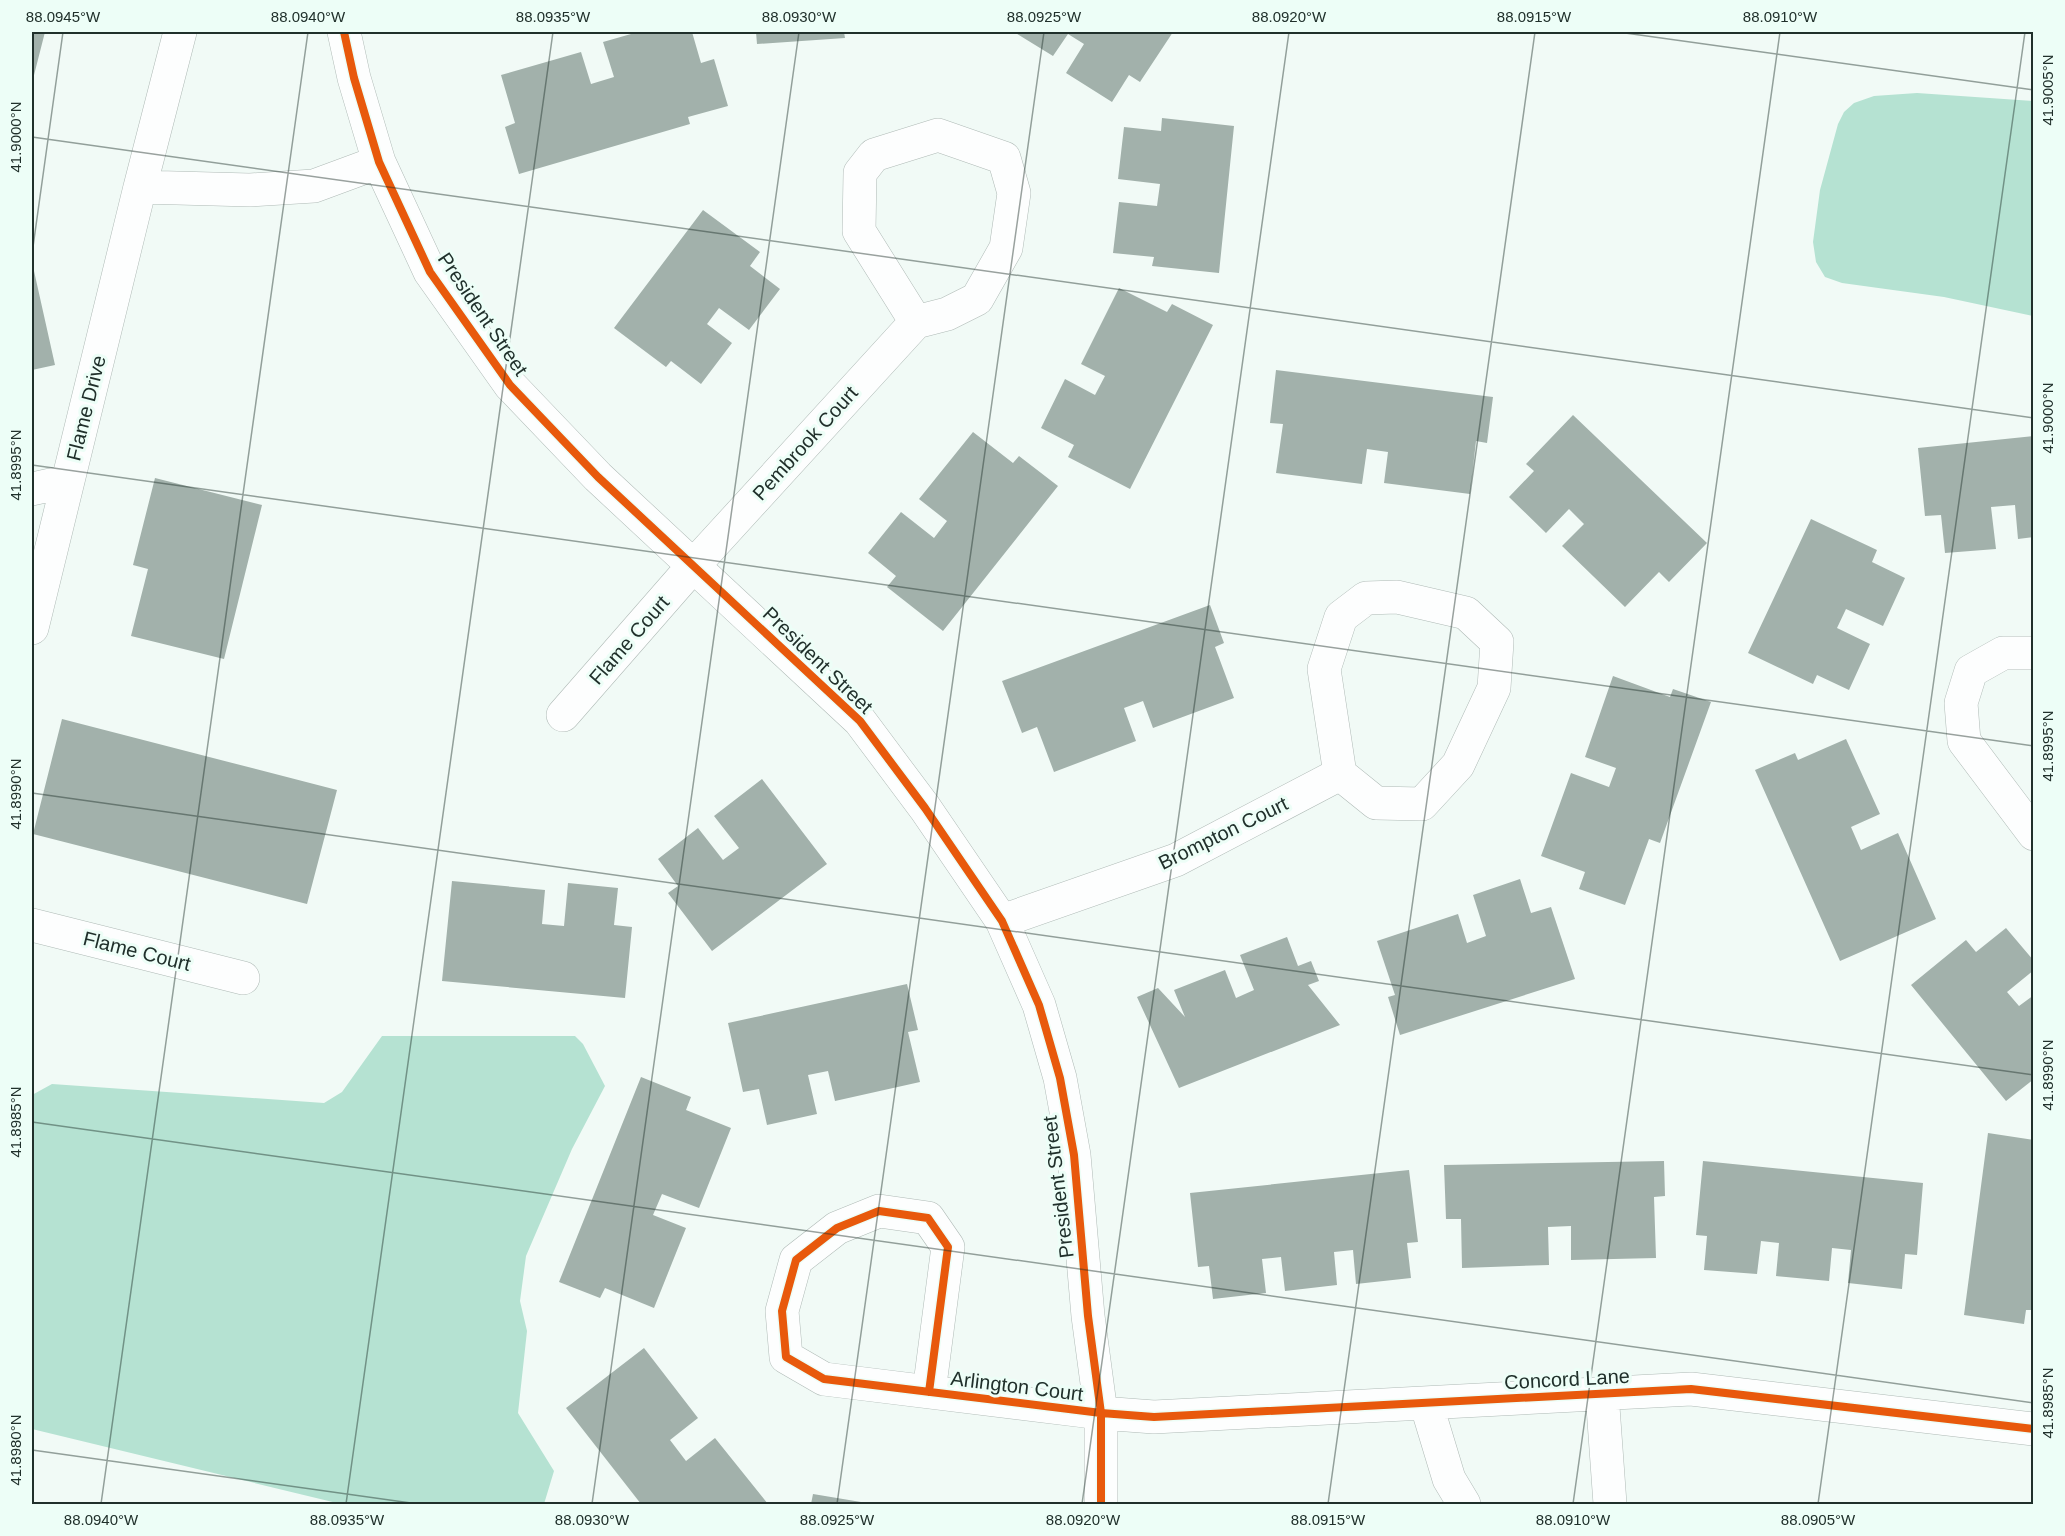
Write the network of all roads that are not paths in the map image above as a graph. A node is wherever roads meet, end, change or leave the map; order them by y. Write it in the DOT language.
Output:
graph roads {
  1 [pos="180,32"];
  2 [pos="344,32"];
  3 [pos="379,162"];
  4 [pos="140,187"];
  5 [pos="916,321"];
  6 [pos="68,482"];
  7 [pos="32,489"];
  8 [pos="694,565"];
  9 [pos="32,628"];
  10 [pos="2034,653"];
  11 [pos="563,715"];
  12 [pos="1340,774"];
  13 [pos="2034,834"];
  14 [pos="1002,921"];
  15 [pos="32,925"];
  16 [pos="243,978"];
  17 [pos="929,1392"];
  18 [pos="1602,1393"];
  19 [pos="1426,1403"];
  20 [pos="1101,1413"];
  21 [pos="2034,1429"];
  22 [pos="1101,1504"];
  23 [pos="1464,1504"];
  24 [pos="1610,1504"];
  1 -- 4 [label="street, Flame Drive"];
  2 -- 3 [label="street, President Street"];
  3 -- 4 [label="street"];
  3 -- 8 [label="street, President Street"];
  4 -- 6 [label="street, Flame Drive"];
  5 -- 5 [label="street"];
  5 -- 8 [label="street, Pembrook Court"];
  6 -- 7 [label="street"];
  6 -- 9 [label="street, Flame Drive"];
  8 -- 11 [label="street, Flame Court"];
  8 -- 14 [label="street, President Street"];
  10 -- 13 [label="street"];
  12 -- 12 [label="street"];
  12 -- 14 [label="street, Brompton Court"];
  14 -- 20 [label="street, President Street"];
  15 -- 16 [label="street, Flame Court"];
  17 -- 17 [label="street, Arlington Court"];
  17 -- 20 [label="street, Arlington Court"];
  18 -- 19 [label="street, Concord Lane"];
  18 -- 21 [label="street, Concord Lane"];
  18 -- 24 [label="street, Concord Lane"];
  19 -- 20 [label="street, Concord Lane"];
  19 -- 23 [label="street"];
  20 -- 22 [label="street, President Street"];
}
